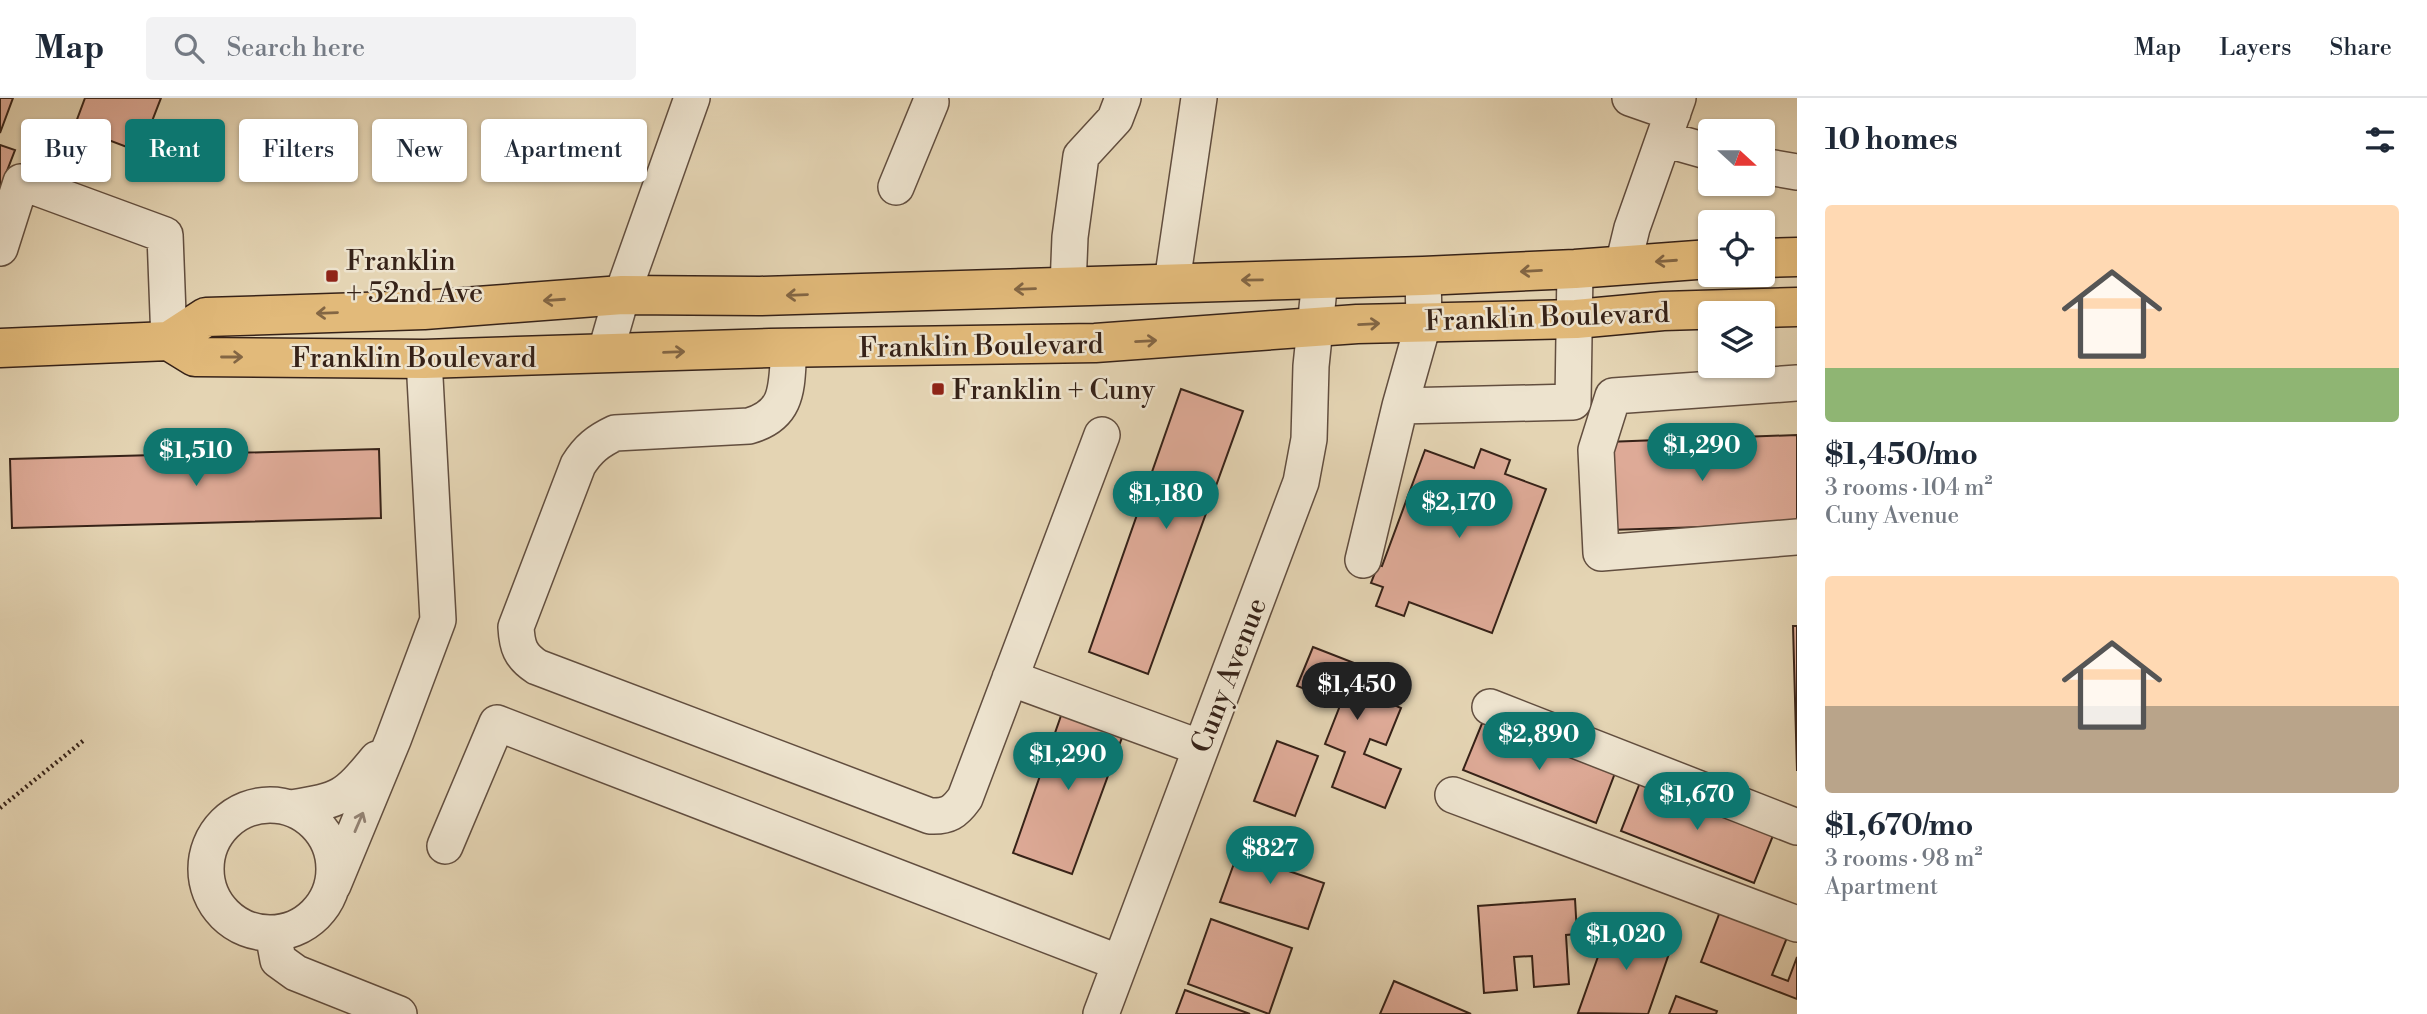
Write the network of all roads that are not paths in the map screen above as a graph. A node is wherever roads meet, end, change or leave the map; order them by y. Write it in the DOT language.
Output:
graph roads {
  1 [pos="692,98"];
  2 [pos="1123,98"];
  3 [pos="1199,98"];
  4 [pos="1630,98"];
  5 [pos="932,102"];
  6 [pos="1672,116"];
  7 [pos="1698,141"];
  8 [pos="1775,168"];
  9 [pos="1797,172"];
  10 [pos="896,187"];
  11 [pos="0,248"];
  12 [pos="1797,257"];
  13 [pos="1775,258"];
  14 [pos="1698,260"];
  15 [pos="1623,265"];
  16 [pos="1575,270"];
  17 [pos="1423,276"];
  18 [pos="1320,279"];
  19 [pos="1172,282"];
  20 [pos="1068,287"];
  21 [pos="622,295"];
  22 [pos="1797,307"];
  23 [pos="1576,319"];
  24 [pos="1424,321"];
  25 [pos="1314,327"];
  26 [pos="169,341"];
  27 [pos="0,348"];
  28 [pos="789,348"];
  29 [pos="606,354"];
  30 [pos="424,359"];
  31 [pos="1797,383"];
  32 [pos="1400,406"];
  33 [pos="1102,435"];
  34 [pos="1797,537"];
  35 [pos="1363,560"];
  36 [pos="1010,678"];
  37 [pos="1490,708"];
  38 [pos="393,740"];
  39 [pos="1201,748"];
  40 [pos="1454,795"];
  41 [pos="291,807"];
  42 [pos="1797,827"];
  43 [pos="445,846"];
  44 [pos="333,885"];
  45 [pos="1797,924"];
  46 [pos="273,933"];
  47 [pos="1120,963"];
  48 [pos="399,1014"];
  49 [pos="1101,1014"];
  1 -- 21 [label="street"];
  2 -- 20 [label="street"];
  3 -- 19 [label="street"];
  4 -- 6 [label="street"];
  5 -- 10 [label="street"];
  6 -- 7 [label="street"];
  6 -- 15 [label="street"];
  8 -- 9 [label="street"];
  11 -- 26 [label="street"];
  12 -- 13 [label="main road"];
  14 -- 15 [label="main road, Franklin Boulevard, one-way"];
  15 -- 16 [label="main road, Franklin Boulevard"];
  16 -- 17 [label="main road, Franklin Boulevard, one-way"];
  16 -- 23 [label="street"];
  17 -- 18 [label="main road, Franklin Boulevard"];
  17 -- 24 [label="street"];
  18 -- 19 [label="main road, Franklin Boulevard, one-way"];
  18 -- 25 [label="street, Cuny Avenue"];
  19 -- 20 [label="main road, Franklin Boulevard"];
  20 -- 21 [label="main road, Franklin Boulevard, one-way"];
  21 -- 26 [label="main road, Franklin Boulevard, one-way"];
  21 -- 29 [label="street"];
  22 -- 23 [label="main road, Franklin Boulevard"];
  23 -- 24 [label="main road, Franklin Boulevard"];
  23 -- 32 [label="street"];
  25 -- 24 [label="main road, Franklin Boulevard, one-way"];
  24 -- 32 [label="street"];
  28 -- 25 [label="main road, Franklin Boulevard, one-way"];
  25 -- 39 [label="street, Cuny Avenue"];
  26 -- 27 [label="main road"];
  26 -- 30 [label="main road, Franklin Boulevard, one-way"];
  29 -- 28 [label="main road, Franklin Boulevard, one-way"];
  28 -- 36 [label="street"];
  29 -- 30 [label="main road, Franklin Boulevard"];
  30 -- 38 [label="street"];
  31 -- 34 [label="street"];
  32 -- 35 [label="street"];
  33 -- 36 [label="street"];
  36 -- 39 [label="street"];
  37 -- 42 [label="street"];
  38 -- 41 [label="street"];
  44 -- 38 [label="street, one-way"];
  39 -- 47 [label="street, Cuny Avenue"];
  40 -- 45 [label="street"];
  41 -- 44 [label="street"];
  41 -- 46 [label="street"];
  43 -- 47 [label="street"];
  44 -- 46 [label="street"];
  46 -- 48 [label="street"];
  47 -- 49 [label="street, Cuny Avenue"];
}
